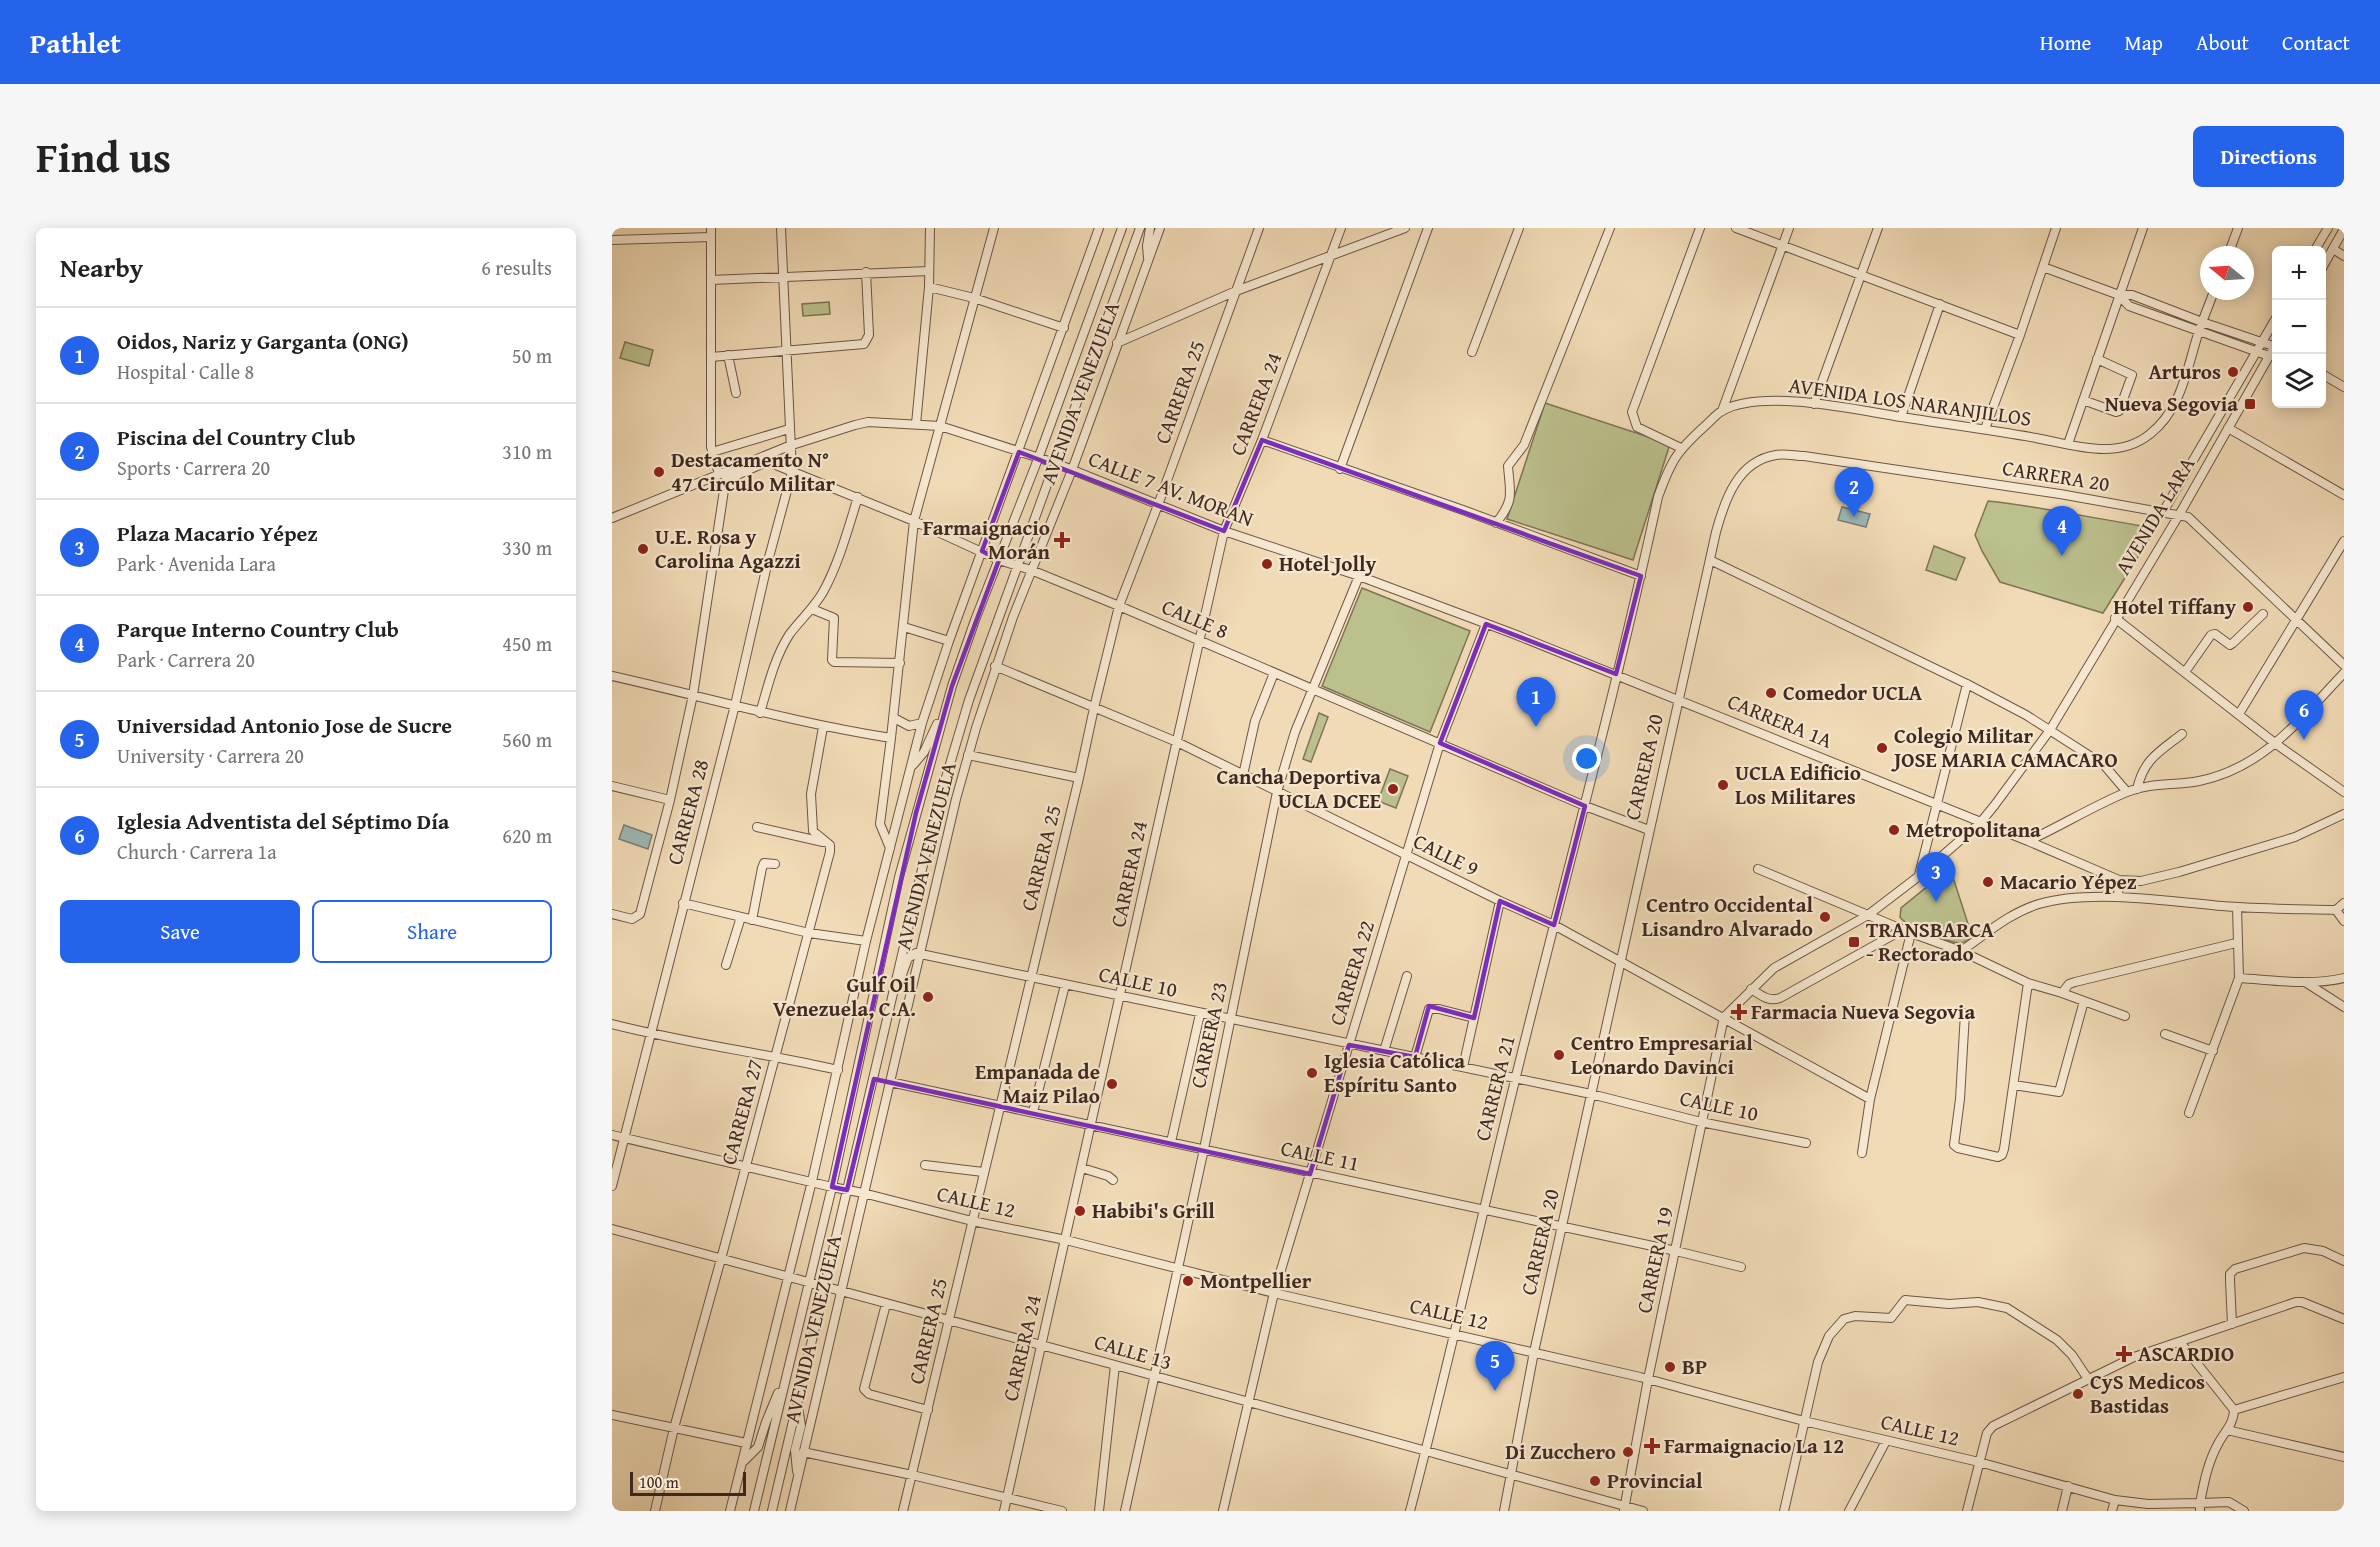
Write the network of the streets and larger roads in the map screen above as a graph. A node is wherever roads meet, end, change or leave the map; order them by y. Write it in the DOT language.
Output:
graph roads {
  1 [pos="781,228"];
  2 [pos="930,228"];
  3 [pos="994,228"];
  4 [pos="1099,228"];
  5 [pos="1122,228"];
  6 [pos="1140,228"];
  7 [pos="1150,228"];
  8 [pos="1160,228"];
  9 [pos="1259,228"];
  10 [pos="1341,228"];
  11 [pos="1405,228"];
  12 [pos="1428,228"];
  13 [pos="1519,228"];
  14 [pos="1610,228"];
  15 [pos="1700,228"];
  16 [pos="1736,228"];
  17 [pos="1790,228"];
  18 [pos="1878,228"];
  19 [pos="2056,228"];
  20 [pos="2143,228"];
  21 [pos="2238,228"];
  22 [pos="2328,228"];
  23 [pos="2344,229"];
  24 [pos="711,232"];
  25 [pos="612,240"];
  26 [pos="1784,245"];
  27 [pos="2231,246"];
  28 [pos="2317,246"];
  29 [pos="2332,249"];
  30 [pos="2344,256"];
  31 [pos="1329,257"];
  32 [pos="2326,260"];
  33 [pos="1149,262"];
  34 [pos="2043,267"];
  35 [pos="929,271"];
  36 [pos="866,272"];
  37 [pos="784,276"];
  38 [pos="1861,276"];
  39 [pos="711,280"];
  40 [pos="929,287"];
  41 [pos="1236,291"];
  42 [pos="2119,296"];
  43 [pos="974,298"];
  44 [pos="2211,300"];
  45 [pos="1940,304"];
  46 [pos="2202,322"];
  47 [pos="2272,326"];
  48 [pos="1064,328"];
  49 [pos="2199,331"];
  50 [pos="2020,335"];
  51 [pos="2262,342"];
  52 [pos="1117,343"];
  53 [pos="2272,345"];
  54 [pos="787,350"];
  55 [pos="1472,352"];
  56 [pos="2256,352"];
  57 [pos="2272,353"];
  58 [pos="728,355"];
  59 [pos="2270,356"];
  60 [pos="711,357"];
  61 [pos="2097,359"];
  62 [pos="2326,376"];
  63 [pos="2344,387"];
  64 [pos="736,393"];
  65 [pos="2083,400"];
  66 [pos="1814,404"];
  67 [pos="1722,411"];
  68 [pos="1901,417"];
  69 [pos="916,424"];
  70 [pos="939,426"];
  71 [pos="2228,428"];
  72 [pos="789,429"];
  73 [pos="1985,429"];
  74 [pos="1262,440"];
  75 [pos="2068,444"];
  76 [pos="789,446"];
  77 [pos="1681,448"];
  78 [pos="712,452"];
  79 [pos="1019,452"];
  80 [pos="1038,459"];
  81 [pos="1055,463"];
  82 [pos="1340,469"];
  83 [pos="1072,470"];
  84 [pos="792,471"];
  85 [pos="723,477"];
  86 [pos="2344,495"];
  87 [pos="858,497"];
  88 [pos="1158,505"];
  89 [pos="2163,512"];
  90 [pos="2179,515"];
  91 [pos="612,518"];
  92 [pos="914,521"];
  93 [pos="1496,523"];
  94 [pos="1224,531"];
  95 [pos="2344,541"];
  96 [pos="981,551"];
  97 [pos="999,560"];
  98 [pos="1710,560"];
  99 [pos="1017,566"];
  100 [pos="1031,570"];
  101 [pos="1359,576"];
  102 [pos="1641,576"];
  103 [pos="1119,606"];
  104 [pos="812,609"];
  105 [pos="2263,614"];
  106 [pos="2115,618"];
  107 [pos="2296,621"];
  108 [pos="1486,624"];
  109 [pos="904,627"];
  110 [pos="949,641"];
  111 [pos="1199,641"];
  112 [pos="900,663"];
  113 [pos="2344,665"];
  114 [pos="995,666"];
  115 [pos="2185,672"];
  116 [pos="1274,673"];
  117 [pos="2344,673"];
  118 [pos="1616,674"];
  119 [pos="612,676"];
  120 [pos="1967,684"];
  121 [pos="1312,691"];
  122 [pos="693,695"];
  123 [pos="1678,699"];
  124 [pos="735,705"];
  125 [pos="1094,708"];
  126 [pos="945,710"];
  127 [pos="760,713"];
  128 [pos="2240,714"];
  129 [pos="894,718"];
  130 [pos="922,723"];
  131 [pos="824,727"];
  132 [pos="2050,730"];
  133 [pos="2182,734"];
  134 [pos="891,735"];
  135 [pos="1177,742"];
  136 [pos="1440,743"];
  137 [pos="2276,744"];
  138 [pos="968,755"];
  139 [pos="911,767"];
  140 [pos="1244,775"];
  141 [pos="1079,778"];
  142 [pos="612,786"];
  143 [pos="2137,789"];
  144 [pos="1277,792"];
  145 [pos="2127,792"];
  146 [pos="2344,792"];
  147 [pos="670,800"];
  148 [pos="1937,804"];
  149 [pos="1585,806"];
  150 [pos="2344,814"];
  151 [pos="1980,823"];
  152 [pos="757,827"];
  153 [pos="1649,830"];
  154 [pos="2028,841"];
  155 [pos="826,842"];
  156 [pos="890,848"];
  157 [pos="1407,855"];
  158 [pos="775,864"];
  159 [pos="1758,869"];
  160 [pos="1918,876"];
  161 [pos="2119,880"];
  162 [pos="2118,897"];
  163 [pos="1500,901"];
  164 [pos="683,903"];
  165 [pos="2344,903"];
  166 [pos="2237,907"];
  167 [pos="2336,910"];
  168 [pos="612,914"];
  169 [pos="1868,915"];
  170 [pos="741,917"];
  171 [pos="752,920"];
  172 [pos="2344,921"];
  173 [pos="1554,925"];
  174 [pos="1908,931"];
  175 [pos="809,933"];
  176 [pos="866,941"];
  177 [pos="2236,942"];
  178 [pos="1961,951"];
  179 [pos="920,954"];
  180 [pos="1620,960"];
  181 [pos="726,965"];
  182 [pos="1407,976"];
  183 [pos="1031,977"];
  184 [pos="2239,978"];
  185 [pos="2344,978"];
  186 [pos="2305,982"];
  187 [pos="2028,983"];
  188 [pos="1065,985"];
  189 [pos="1751,989"];
  190 [pos="893,992"];
  191 [pos="2062,993"];
  192 [pos="1120,997"];
  193 [pos="2084,1001"];
  194 [pos="2344,1007"];
  195 [pos="1965,1013"];
  196 [pos="1200,1014"];
  197 [pos="2125,1016"];
  198 [pos="1724,1017"];
  199 [pos="1474,1018"];
  200 [pos="1231,1019"];
  201 [pos="612,1024"];
  202 [pos="650,1033"];
  203 [pos="2165,1034"];
  204 [pos="1349,1045"];
  205 [pos="1384,1051"];
  206 [pos="2213,1051"];
  207 [pos="775,1056"];
  208 [pos="1415,1057"];
  209 [pos="1462,1067"];
  210 [pos="838,1070"];
  211 [pos="1515,1079"];
  212 [pos="890,1082"];
  213 [pos="2014,1085"];
  214 [pos="1591,1094"];
  215 [pos="1870,1099"];
  216 [pos="1000,1105"];
  217 [pos="1033,1112"];
  218 [pos="2189,1113"];
  219 [pos="1701,1122"];
  220 [pos="1091,1125"];
  221 [pos="612,1135"];
  222 [pos="623,1138"];
  223 [pos="1170,1142"];
  224 [pos="1806,1143"];
  225 [pos="1204,1149"];
  226 [pos="1862,1153"];
  227 [pos="925,1165"];
  228 [pos="746,1166"];
  229 [pos="1082,1168"];
  230 [pos="983,1172"];
  231 [pos="1310,1174"];
  232 [pos="1113,1180"];
  233 [pos="812,1181"];
  234 [pos="612,1186"];
  235 [pos="832,1188"];
  236 [pos="847,1190"];
  237 [pos="863,1193"];
  238 [pos="1483,1210"];
  239 [pos="972,1221"];
  240 [pos="1562,1228"];
  241 [pos="612,1229"];
  242 [pos="1066,1240"];
  243 [pos="1676,1251"];
  244 [pos="721,1259"];
  245 [pos="2344,1261"];
  246 [pos="1741,1267"];
  247 [pos="1177,1268"];
  248 [pos="788,1276"];
  249 [pos="809,1283"];
  250 [pos="824,1287"];
  251 [pos="840,1292"];
  252 [pos="1274,1293"];
  253 [pos="886,1304"];
  254 [pos="2344,1319"];
  255 [pos="949,1320"];
  256 [pos="2232,1324"];
  257 [pos="1455,1334"];
  258 [pos="2180,1342"];
  259 [pos="1040,1346"];
  260 [pos="1534,1352"];
  261 [pos="1115,1365"];
  262 [pos="787,1372"];
  263 [pos="1155,1377"];
  264 [pos="2344,1377"];
  265 [pos="1648,1379"];
  266 [pos="2088,1379"];
  267 [pos="798,1401"];
  268 [pos="1247,1402"];
  269 [pos="928,1410"];
  270 [pos="2234,1410"];
  271 [pos="612,1415"];
  272 [pos="1804,1421"];
  273 [pos="674,1428"];
  274 [pos="2227,1430"];
  275 [pos="1886,1441"];
  276 [pos="746,1443"];
  277 [pos="1426,1450"];
  278 [pos="803,1452"];
  279 [pos="2344,1457"];
  280 [pos="743,1462"];
  281 [pos="1979,1462"];
  282 [pos="912,1474"];
  283 [pos="1512,1475"];
  284 [pos="797,1478"];
  285 [pos="2068,1486"];
  286 [pos="1006,1498"];
  287 [pos="2115,1500"];
  288 [pos="2200,1507"];
  289 [pos="1625,1508"];
  290 [pos="655,1511"];
  291 [pos="730,1511"];
  292 [pos="754,1511"];
  293 [pos="772,1511"];
  294 [pos="790,1511"];
  295 [pos="903,1511"];
  296 [pos="1004,1511"];
  297 [pos="1062,1511"];
  298 [pos="1099,1511"];
  299 [pos="1125,1511"];
  300 [pos="1223,1511"];
  301 [pos="1410,1511"];
  302 [pos="1504,1511"];
  303 [pos="1643,1511"];
  304 [pos="1784,1511"];
  305 [pos="1849,1511"];
  306 [pos="1966,1511"];
  307 [pos="2062,1511"];
  308 [pos="2112,1511"];
  309 [pos="2244,1511"];
  1 -- 37 [label="street, CARRERA 28"];
  2 -- 35 [label="street"];
  3 -- 43 [label="street"];
  4 -- 48 [label="street, AVENIDA VENEZUELA"];
  5 -- 80 [label="street, AVENIDA VENEZUELA"];
  6 -- 81 [label="street, AVENIDA VENEZUELA"];
  7 -- 33 [label="street"];
  8 -- 33 [label="street, AVENIDA VENEZUELA"];
  9 -- 41 [label="street, CARRERA 25"];
  10 -- 31 [label="street, CARRERA 24"];
  11 -- 31 [label="street"];
  12 -- 82 [label="street"];
  13 -- 55 [label="street"];
  14 -- 93 [label="street"];
  15 -- 77 [label="street"];
  16 -- 26 [label="street"];
  17 -- 26 [label="street"];
  18 -- 38 [label="street"];
  19 -- 34 [label="street"];
  20 -- 42 [label="street"];
  21 -- 27 [label="street"];
  22 -- 28 [label="street"];
  23 -- 29 [label="street"];
  24 -- 25 [label="street"];
  24 -- 39 [label="street"];
  26 -- 38 [label="street"];
  26 -- 67 [label="street"];
  29 -- 30 [label="street"];
  29 -- 32 [label="street"];
  31 -- 41 [label="street"];
  31 -- 74 [label="street, CARRERA 24"];
  33 -- 52 [label="street, AVENIDA VENEZUELA"];
  34 -- 42 [label="street"];
  34 -- 50 [label="street"];
  35 -- 36 [label="street"];
  35 -- 40 [label="street"];
  36 -- 37 [label="street"];
  36 -- 54 [label="street"];
  37 -- 39 [label="street"];
  37 -- 54 [label="street, CARRERA 28"];
  38 -- 45 [label="street"];
  38 -- 66 [label="street"];
  39 -- 60 [label="street"];
  40 -- 43 [label="street"];
  40 -- 69 [label="street"];
  41 -- 52 [label="street"];
  41 -- 88 [label="street, CARRERA 25"];
  42 -- 46 [label="street"];
  42 -- 49 [label="street"];
  42 -- 61 [label="street"];
  43 -- 48 [label="street"];
  43 -- 70 [label="street"];
  44 -- 46 [label="street, AVENIDA LOS NARANJILLOS"];
  45 -- 50 [label="street"];
  45 -- 68 [label="street"];
  46 -- 49 [label="street, AVENIDA LOS NARANJILLOS"];
  46 -- 51 [label="street"];
  47 -- 51 [label="street, AVENIDA LARA"];
  48 -- 79 [label="street, AVENIDA VENEZUELA"];
  49 -- 56 [label="street"];
  49 -- 75 [label="street, AVENIDA LOS NARANJILLOS"];
  50 -- 73 [label="street"];
  51 -- 53 [label="street"];
  51 -- 56 [label="street, AVENIDA LARA"];
  52 -- 83 [label="street, AVENIDA VENEZUELA"];
  54 -- 58 [label="street"];
  54 -- 72 [label="street, CARRERA 28"];
  56 -- 59 [label="street"];
  56 -- 89 [label="street, AVENIDA LARA"];
  57 -- 59 [label="street, AVENIDA LARA"];
  58 -- 60 [label="street"];
  58 -- 64 [label="street"];
  59 -- 71 [label="street, AVENIDA LARA"];
  60 -- 78 [label="street"];
  61 -- 65 [label="street"];
  61 -- 65 [label="street"];
  62 -- 63 [label="street"];
  65 -- 75 [label="street"];
  66 -- 67 [label="street, AVENIDA LOS NARANJILLOS"];
  66 -- 68 [label="street, AVENIDA LOS NARANJILLOS"];
  67 -- 77 [label="street, AVENIDA LOS NARANJILLOS"];
  68 -- 73 [label="street, AVENIDA LOS NARANJILLOS"];
  69 -- 70 [label="street, CALLE 7 AV. MORAN"];
  69 -- 76 [label="street, CALLE 7 AV. MORAN"];
  70 -- 79 [label="street, CALLE 7 AV. MORAN"];
  70 -- 92 [label="street"];
  71 -- 86 [label="street"];
  71 -- 90 [label="street, AVENIDA LARA"];
  72 -- 76 [label="street, CARRERA 28"];
  72 -- 78 [label="street"];
  73 -- 75 [label="street, AVENIDA LOS NARANJILLOS"];
  74 -- 82 [label="street"];
  74 -- 94 [label="street, CARRERA 24"];
  76 -- 84 [label="street, CARRERA 28"];
  76 -- 85 [label="street, CALLE 7 AV. MORAN"];
  77 -- 102 [label="street, AVENIDA LOS NARANJILLOS"];
  78 -- 85 [label="street"];
  79 -- 80 [label="street, CALLE 7 AV. MORAN"];
  79 -- 96 [label="street, AVENIDA VENEZUELA"];
  80 -- 81 [label="street, CALLE 7 AV. MORAN"];
  80 -- 97 [label="street, AVENIDA VENEZUELA"];
  81 -- 83 [label="street, CALLE 7 AV. MORAN"];
  81 -- 99 [label="street, AVENIDA VENEZUELA"];
  82 -- 93 [label="street"];
  83 -- 88 [label="street, CALLE 7 AV. MORAN"];
  83 -- 100 [label="street, AVENIDA VENEZUELA"];
  84 -- 85 [label="street, CALLE 8"];
  84 -- 87 [label="street, CALLE 8"];
  84 -- 124 [label="street, CARRERA 28"];
  85 -- 91 [label="street"];
  85 -- 122 [label="street"];
  87 -- 92 [label="street, CALLE 8"];
  87 -- 104 [label="street"];
  88 -- 94 [label="street, CALLE 7 AV. MORAN"];
  88 -- 103 [label="street, CARRERA 25"];
  89 -- 90 [label="street, CARRERA 20"];
  89 -- 98 [label="street, CARRERA 20"];
  90 -- 106 [label="street, AVENIDA LARA"];
  90 -- 107 [label="street"];
  92 -- 96 [label="street, CALLE 8"];
  92 -- 109 [label="street"];
  93 -- 102 [label="street"];
  94 -- 101 [label="street, CALLE 7 AV. MORAN"];
  94 -- 111 [label="street, CARRERA 24"];
  95 -- 107 [label="street"];
  96 -- 97 [label="street, CALLE 8"];
  96 -- 110 [label="street, AVENIDA VENEZUELA"];
  97 -- 99 [label="street, CALLE 8"];
  97 -- 126 [label="street, AVENIDA VENEZUELA"];
  98 -- 120 [label="street"];
  98 -- 123 [label="street, CARRERA 20"];
  99 -- 100 [label="street, CALLE 8"];
  99 -- 190 [label="street, AVENIDA VENEZUELA"];
  100 -- 103 [label="street, CALLE 8"];
  100 -- 114 [label="street, AVENIDA VENEZUELA"];
  101 -- 108 [label="street, CALLE 7 AV. MORAN"];
  101 -- 121 [label="street, CARRERA 23"];
  102 -- 118 [label="street, AVENIDA LOS NARANJILLOS"];
  103 -- 111 [label="street, CALLE 8"];
  103 -- 125 [label="street, CARRERA 25"];
  104 -- 112 [label="street"];
  104 -- 127 [label="street"];
  105 -- 115 [label="street"];
  106 -- 115 [label="street"];
  106 -- 132 [label="street, AVENIDA LARA"];
  107 -- 113 [label="street"];
  107 -- 128 [label="street"];
  108 -- 118 [label="street, CALLE 7 AV. MORAN"];
  108 -- 136 [label="street, CARRERA 22"];
  109 -- 110 [label="street"];
  109 -- 112 [label="street"];
  110 -- 130 [label="street, AVENIDA VENEZUELA"];
  111 -- 116 [label="street, CALLE 8"];
  111 -- 135 [label="street, CARRERA 24"];
  112 -- 129 [label="street"];
  114 -- 125 [label="street, CALLE 9"];
  114 -- 138 [label="street, AVENIDA VENEZUELA"];
  115 -- 128 [label="street"];
  116 -- 121 [label="street, CALLE 8"];
  116 -- 140 [label="street"];
  117 -- 137 [label="street"];
  118 -- 123 [label="street, CALLE 7 AV. MORAN"];
  118 -- 149 [label="street, CARRERA 21"];
  119 -- 122 [label="street"];
  120 -- 132 [label="street"];
  120 -- 148 [label="street"];
  121 -- 136 [label="street, CALLE 8"];
  121 -- 144 [label="street, CARRERA 23"];
  122 -- 124 [label="street"];
  122 -- 147 [label="street"];
  123 -- 148 [label="street, CARRERA 1A"];
  123 -- 153 [label="street, CARRERA 20"];
  124 -- 127 [label="street"];
  124 -- 164 [label="street, CARRERA 28"];
  125 -- 135 [label="street, CALLE 9"];
  125 -- 141 [label="street, CARRERA 25"];
  126 -- 139 [label="street"];
  126 -- 235 [label="street, AVENIDA VENEZUELA"];
  127 -- 131 [label="street"];
  128 -- 137 [label="street"];
  129 -- 130 [label="street"];
  129 -- 134 [label="street"];
  130 -- 139 [label="street, AVENIDA VENEZUELA"];
  131 -- 134 [label="street"];
  131 -- 155 [label="street"];
  132 -- 145 [label="street"];
  132 -- 151 [label="street, AVENIDA LARA"];
  133 -- 143 [label="street"];
  134 -- 156 [label="street"];
  135 -- 140 [label="street, CALLE 9"];
  135 -- 192 [label="street, CARRERA 24"];
  136 -- 149 [label="street, CALLE 8"];
  136 -- 157 [label="street, CARRERA 22"];
  137 -- 143 [label="street"];
  137 -- 146 [label="street"];
  138 -- 141 [label="street"];
  138 -- 179 [label="street, AVENIDA VENEZUELA"];
  139 -- 156 [label="street, AVENIDA VENEZUELA"];
  140 -- 144 [label="street, CALLE 9"];
  141 -- 183 [label="street, CARRERA 25"];
  142 -- 147 [label="street"];
  143 -- 145 [label="street"];
  144 -- 157 [label="street, CALLE 9"];
  144 -- 200 [label="street, CARRERA 23"];
  145 -- 154 [label="street"];
  147 -- 168 [label="street"];
  148 -- 151 [label="street, CARRERA 1A"];
  148 -- 160 [label="street"];
  149 -- 153 [label="street, CALLE 8"];
  149 -- 173 [label="street, CARRERA 21"];
  150 -- 161 [label="street"];
  151 -- 154 [label="street, CARRERA 1A"];
  151 -- 160 [label="street, AVENIDA LARA"];
  152 -- 155 [label="street"];
  153 -- 180 [label="street, CARRERA 20"];
  154 -- 161 [label="street, CARRERA 1A"];
  155 -- 175 [label="street, CARRERA 27"];
  156 -- 176 [label="street, AVENIDA VENEZUELA"];
  157 -- 163 [label="street, CALLE 9"];
  157 -- 204 [label="street, CARRERA 22"];
  158 -- 171 [label="street"];
  159 -- 169 [label="street"];
  160 -- 169 [label="street, AVENIDA LARA"];
  161 -- 162 [label="street"];
  162 -- 166 [label="street"];
  162 -- 178 [label="street"];
  163 -- 173 [label="street, CALLE 9"];
  163 -- 199 [label="street"];
  164 -- 170 [label="street"];
  164 -- 202 [label="street, CARRERA 28"];
  165 -- 167 [label="street"];
  166 -- 167 [label="street"];
  166 -- 177 [label="street"];
  167 -- 172 [label="street"];
  169 -- 174 [label="street"];
  169 -- 189 [label="street, AVENIDA LARA"];
  170 -- 171 [label="street"];
  170 -- 181 [label="street"];
  171 -- 175 [label="street"];
  173 -- 180 [label="street, CALLE 9"];
  173 -- 211 [label="street, CARRERA 21"];
  174 -- 178 [label="street"];
  174 -- 189 [label="street"];
  174 -- 215 [label="street"];
  175 -- 176 [label="street"];
  175 -- 207 [label="street, CARRERA 27"];
  176 -- 210 [label="street, AVENIDA VENEZUELA"];
  177 -- 184 [label="street"];
  177 -- 191 [label="street"];
  178 -- 187 [label="street"];
  179 -- 183 [label="street, CALLE 10"];
  179 -- 190 [label="street"];
  179 -- 212 [label="street, AVENIDA VENEZUELA"];
  180 -- 198 [label="street, CALLE 9"];
  180 -- 214 [label="street, CARRERA 20"];
  182 -- 205 [label="street"];
  183 -- 188 [label="street, CALLE 10"];
  183 -- 216 [label="street, CARRERA 25"];
  184 -- 186 [label="street"];
  184 -- 206 [label="street"];
  185 -- 186 [label="street"];
  186 -- 194 [label="street"];
  187 -- 191 [label="street"];
  187 -- 213 [label="street"];
  188 -- 192 [label="street, CALLE 10"];
  188 -- 217 [label="street"];
  189 -- 198 [label="street, AVENIDA LARA"];
  190 -- 236 [label="street, AVENIDA VENEZUELA"];
  191 -- 193 [label="street"];
  192 -- 196 [label="street, CALLE 10"];
  192 -- 220 [label="street, CARRERA 24"];
  193 -- 197 [label="street"];
  193 -- 213 [label="street"];
  195 -- 213 [label="street"];
  196 -- 200 [label="street, CALLE 10"];
  196 -- 223 [label="street"];
  198 -- 215 [label="street, CALLE 9"];
  198 -- 219 [label="street, CARRERA 19"];
  199 -- 208 [label="street"];
  199 -- 209 [label="street"];
  200 -- 204 [label="street, CALLE 10"];
  200 -- 225 [label="street, CARRERA 23"];
  201 -- 202 [label="street"];
  202 -- 207 [label="street"];
  202 -- 222 [label="street, CARRERA 28"];
  203 -- 206 [label="street"];
  204 -- 205 [label="street, CALLE 10"];
  204 -- 231 [label="street, CARRERA 22"];
  205 -- 208 [label="street, CALLE 10"];
  206 -- 218 [label="street"];
  207 -- 210 [label="street"];
  207 -- 228 [label="street, CARRERA 27"];
  208 -- 209 [label="street, CALLE 10"];
  209 -- 211 [label="street, CALLE 10"];
  210 -- 233 [label="street, AVENIDA VENEZUELA"];
  211 -- 214 [label="street, CALLE 10"];
  211 -- 238 [label="street, CARRERA 21"];
  212 -- 216 [label="street, CALLE 11"];
  212 -- 237 [label="street, AVENIDA VENEZUELA"];
  214 -- 219 [label="street, CALLE 10"];
  214 -- 240 [label="street, CARRERA 20"];
  215 -- 226 [label="street"];
  216 -- 217 [label="street, CALLE 11"];
  216 -- 230 [label="street, CARRERA 25"];
  217 -- 220 [label="street, CALLE 11"];
  219 -- 224 [label="street, CALLE 10"];
  219 -- 243 [label="street, CARRERA 19"];
  220 -- 223 [label="street, CALLE 11"];
  220 -- 229 [label="street, CARRERA 24"];
  221 -- 222 [label="street, CALLE 12"];
  222 -- 228 [label="street, CALLE 12"];
  222 -- 234 [label="street, CARRERA 28"];
  223 -- 225 [label="street, CALLE 11"];
  225 -- 231 [label="street, CALLE 11"];
  225 -- 247 [label="street, CARRERA 23"];
  227 -- 230 [label="street"];
  228 -- 233 [label="street, CALLE 12"];
  228 -- 244 [label="street, CARRERA 27"];
  229 -- 232 [label="street"];
  229 -- 242 [label="street, CARRERA 24"];
  230 -- 239 [label="street, CARRERA 25"];
  231 -- 238 [label="street, CALLE 11"];
  231 -- 252 [label="street, CARRERA 22"];
  233 -- 235 [label="street, CALLE 12"];
  233 -- 248 [label="street, AVENIDA VENEZUELA"];
  235 -- 236 [label="street, CALLE 12"];
  235 -- 249 [label="street, AVENIDA VENEZUELA"];
  236 -- 237 [label="street, CALLE 12"];
  236 -- 250 [label="street, AVENIDA VENEZUELA"];
  237 -- 239 [label="street, CALLE 12"];
  237 -- 251 [label="street, AVENIDA VENEZUELA"];
  238 -- 240 [label="street, CALLE 11"];
  238 -- 257 [label="street, CARRERA 21"];
  239 -- 242 [label="street, CALLE 12"];
  239 -- 255 [label="street, CARRERA 25"];
  240 -- 243 [label="street, CALLE 11"];
  240 -- 260 [label="street, CARRERA 20"];
  241 -- 244 [label="street, CALLE 13"];
  242 -- 247 [label="street, CALLE 12"];
  242 -- 259 [label="street, CARRERA 24"];
  243 -- 246 [label="street, CALLE 11"];
  243 -- 265 [label="street, CARRERA 19"];
  244 -- 248 [label="street, CALLE 13"];
  244 -- 273 [label="street, CARRERA 27"];
  245 -- 256 [label="street"];
  247 -- 252 [label="street, CALLE 12"];
  247 -- 263 [label="street, CARRERA 23"];
  248 -- 249 [label="street, CALLE 13"];
  248 -- 276 [label="street, AVENIDA VENEZUELA"];
  249 -- 250 [label="street, CALLE 13"];
  249 -- 262 [label="street, AVENIDA VENEZUELA"];
  250 -- 251 [label="street, CALLE 13"];
  250 -- 267 [label="street, AVENIDA VENEZUELA"];
  251 -- 253 [label="street, CALLE 13"];
  251 -- 278 [label="street, AVENIDA VENEZUELA"];
  252 -- 257 [label="street, CALLE 12"];
  252 -- 268 [label="street, CARRERA 22"];
  253 -- 255 [label="street, CALLE 13"];
  253 -- 269 [label="street"];
  254 -- 256 [label="street"];
  255 -- 259 [label="street, CALLE 13"];
  255 -- 269 [label="street, CARRERA 25"];
  256 -- 258 [label="street"];
  257 -- 260 [label="street, CALLE 12"];
  257 -- 277 [label="street, CARRERA 21"];
  258 -- 266 [label="street"];
  258 -- 270 [label="street"];
  259 -- 261 [label="street, CALLE 13"];
  259 -- 286 [label="street, CARRERA 24"];
  260 -- 265 [label="street, CALLE 12"];
  260 -- 283 [label="street, CARRERA 20"];
  261 -- 263 [label="street, CALLE 13"];
  261 -- 298 [label="street"];
  262 -- 280 [label="street"];
  262 -- 292 [label="street, AVENIDA VENEZUELA"];
  263 -- 268 [label="street, CALLE 13"];
  263 -- 299 [label="street, CARRERA 23"];
  264 -- 270 [label="street"];
  265 -- 272 [label="street, CALLE 12"];
  265 -- 289 [label="street, CARRERA 19"];
  266 -- 272 [label="street"];
  266 -- 281 [label="street"];
  267 -- 284 [label="street"];
  267 -- 293 [label="street, AVENIDA VENEZUELA"];
  268 -- 277 [label="street, CALLE 13"];
  268 -- 300 [label="street, CARRERA 22"];
  269 -- 282 [label="street, CARRERA 25"];
  270 -- 274 [label="street"];
  271 -- 273 [label="street"];
  272 -- 275 [label="street, CALLE 12"];
  272 -- 304 [label="street"];
  273 -- 276 [label="street"];
  273 -- 290 [label="street, CARRERA 27"];
  274 -- 279 [label="street"];
  274 -- 288 [label="street"];
  275 -- 281 [label="street, CALLE 12"];
  275 -- 305 [label="street"];
  276 -- 280 [label="street, AVENIDA VENEZUELA"];
  277 -- 283 [label="street, CALLE 13"];
  277 -- 301 [label="street, CARRERA 21"];
  278 -- 282 [label="street"];
  278 -- 284 [label="street, AVENIDA VENEZUELA"];
  280 -- 291 [label="street, AVENIDA VENEZUELA"];
  281 -- 285 [label="street, CALLE 12"];
  281 -- 306 [label="street"];
  282 -- 286 [label="street"];
  282 -- 295 [label="street, CARRERA 25"];
  283 -- 289 [label="street, CALLE 13"];
  283 -- 302 [label="street, CARRERA 20"];
  284 -- 294 [label="street, AVENIDA VENEZUELA"];
  285 -- 287 [label="street, CALLE 12"];
  285 -- 307 [label="street"];
  286 -- 296 [label="street, CARRERA 24"];
  286 -- 297 [label="street"];
  287 -- 288 [label="street, CALLE 12"];
  287 -- 308 [label="street"];
  288 -- 309 [label="street, CALLE 12"];
  289 -- 303 [label="street, CALLE 13"];
}
